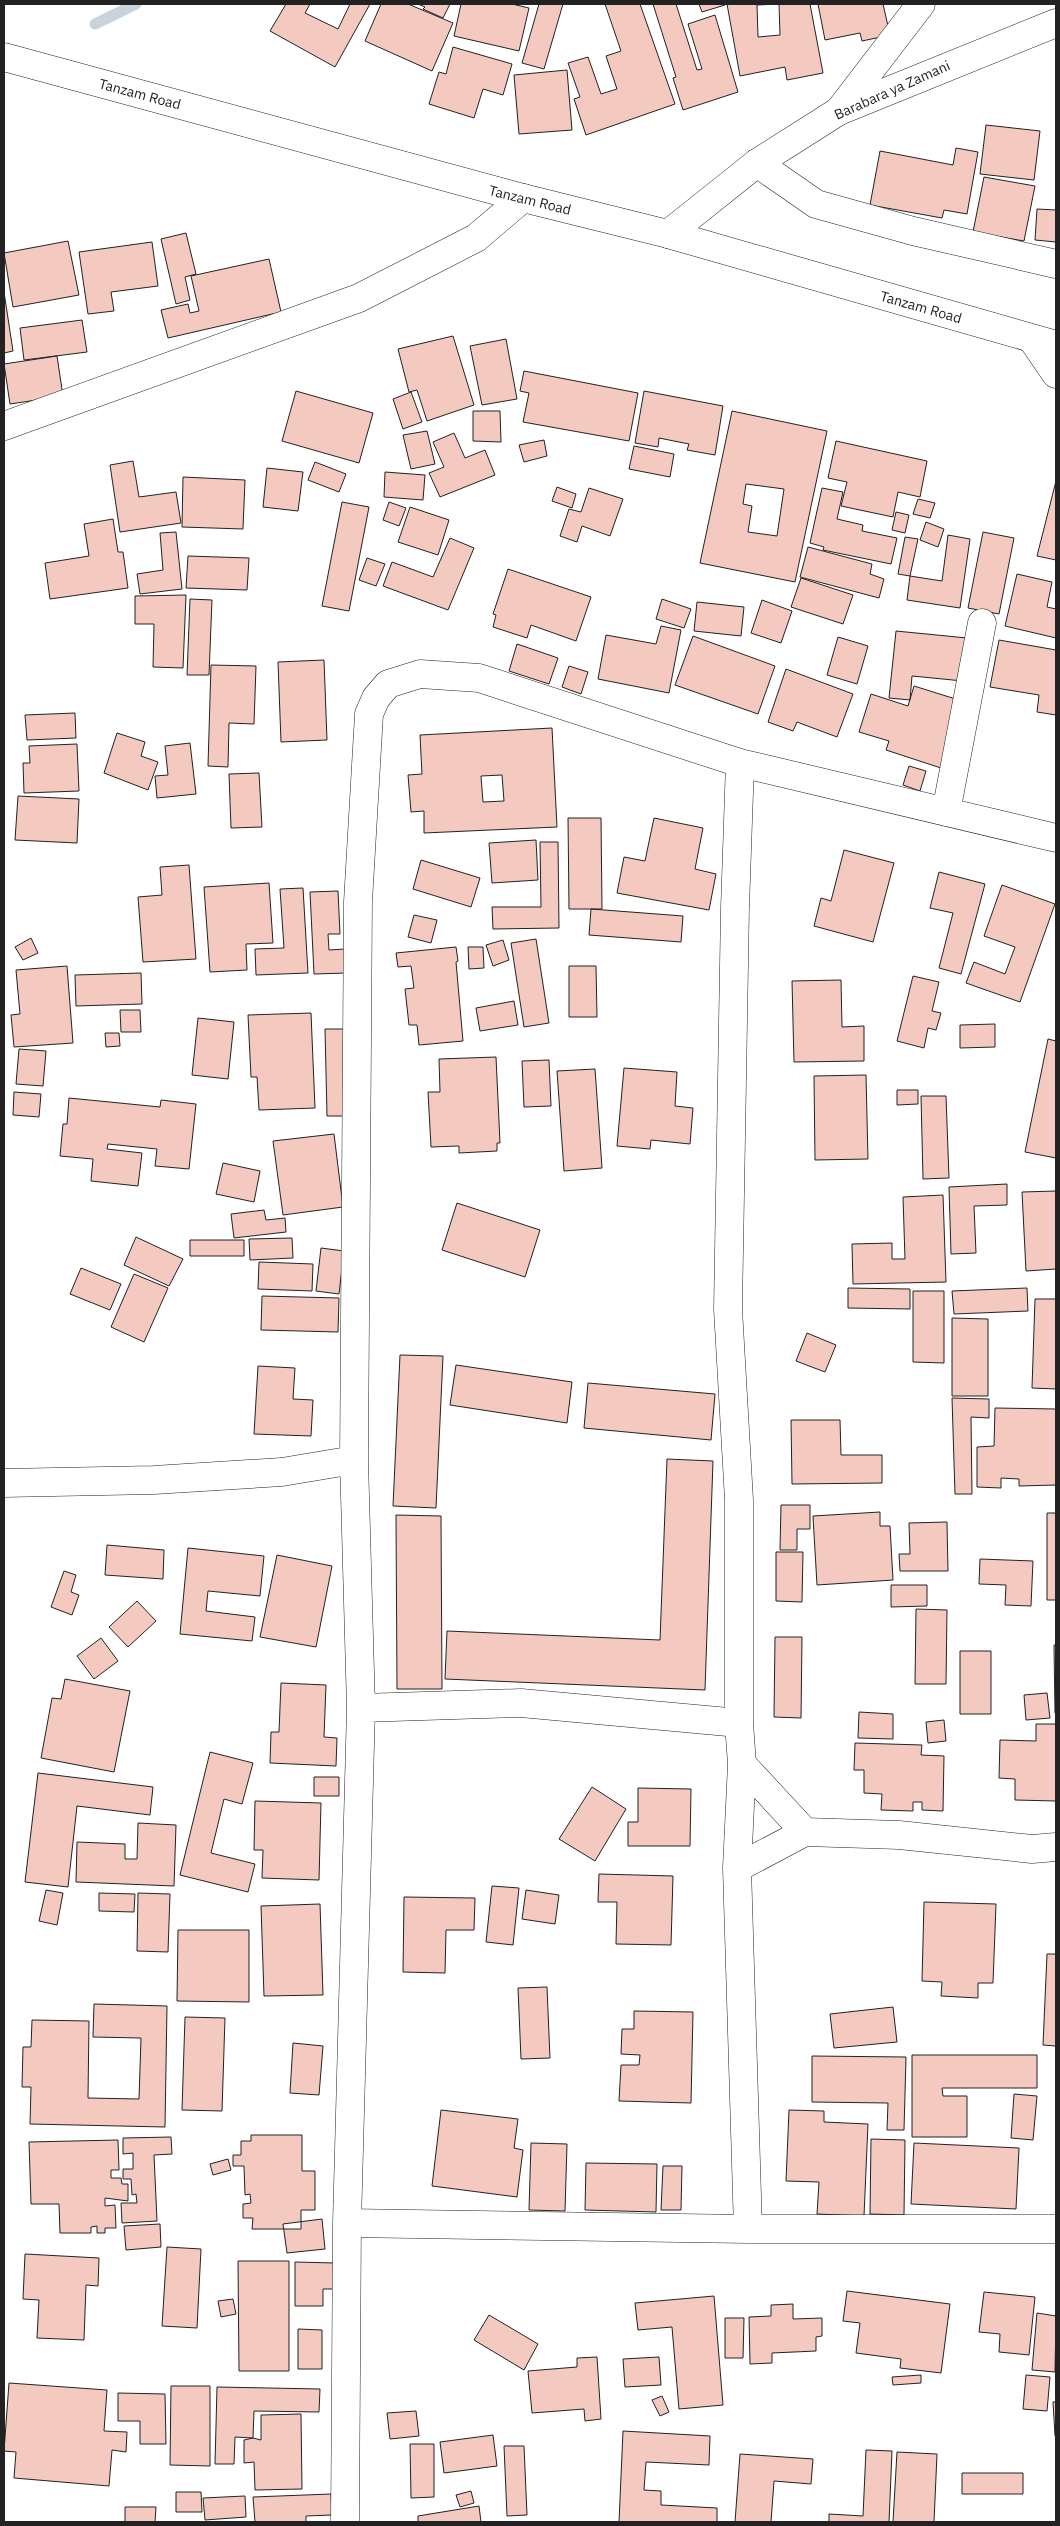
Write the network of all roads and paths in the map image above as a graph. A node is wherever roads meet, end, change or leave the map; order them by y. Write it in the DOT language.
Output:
graph roads {
  1 [pos="921,4"];
  2 [pos="1056,23"];
  3 [pos="4,57"];
  4 [pos="839,112"];
  5 [pos="757,163"];
  6 [pos="522,198"];
  7 [pos="668,234"];
  8 [pos="1056,264"];
  9 [pos="1044,342"];
  10 [pos="1056,374"];
  11 [pos="4,426"];
  12 [pos="982,623"];
  13 [pos="740,763"];
  14 [pos="946,812"];
  15 [pos="1056,838"];
  16 [pos="354,1460"];
  17 [pos="4,1483"];
  18 [pos="361,1708"];
  19 [pos="739,1723"];
  20 [pos="742,1764"];
  21 [pos="805,1832"];
  22 [pos="1056,1848"];
  23 [pos="737,1868"];
  24 [pos="347,2223"];
  25 [pos="748,2229"];
  26 [pos="1056,2229"];
  27 [pos="345,2522"];
  1 -- 4 [label="main road"];
  2 -- 4 [label="main road, Barabara ya Zamani"];
  3 -- 6 [label="main road, Tanzam Road"];
  4 -- 5 [label="main road, Barabara ya Zamani"];
  5 -- 7 [label="main road, Barabara ya Zamani"];
  5 -- 8 [label="main road"];
  6 -- 7 [label="main road, Tanzam Road"];
  6 -- 11 [label="main road"];
  7 -- 9 [label="main road, Tanzam Road"];
  9 -- 10 [label="main road"];
  12 -- 14 [label="main road"];
  13 -- 14 [label="main road"];
  13 -- 16 [label="main road"];
  13 -- 19 [label="main road"];
  14 -- 15 [label="main road"];
  16 -- 17 [label="main road"];
  16 -- 18 [label="main road"];
  18 -- 19 [label="main road"];
  18 -- 24 [label="main road"];
  19 -- 20 [label="main road"];
  20 -- 21 [label="main road"];
  20 -- 23 [label="main road"];
  21 -- 22 [label="main road"];
  21 -- 23 [label="main road"];
  23 -- 25 [label="main road"];
  24 -- 25 [label="main road"];
  24 -- 27 [label="main road"];
  25 -- 26 [label="main road"];
}
